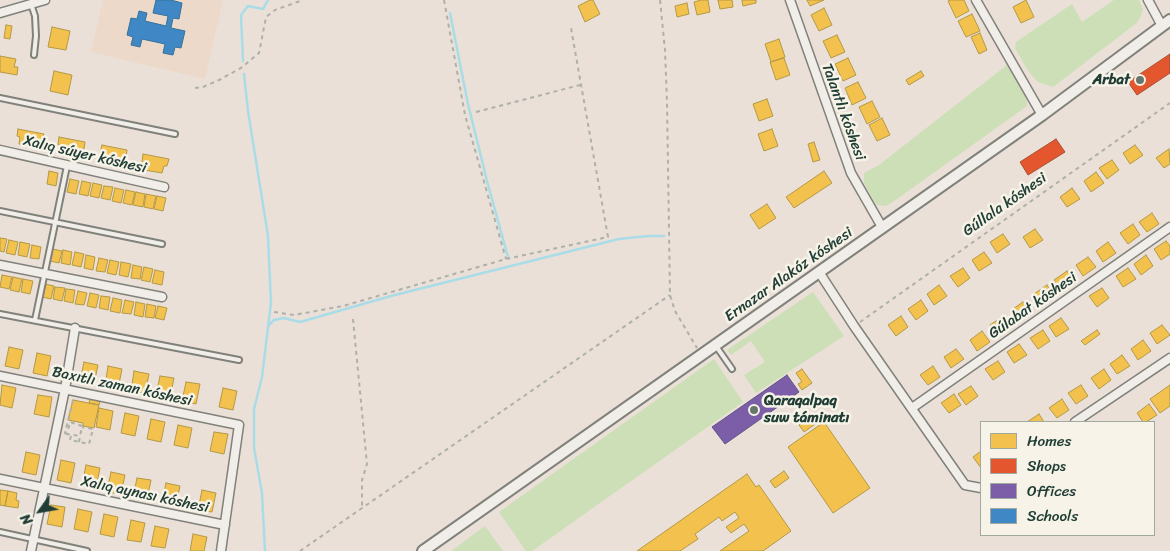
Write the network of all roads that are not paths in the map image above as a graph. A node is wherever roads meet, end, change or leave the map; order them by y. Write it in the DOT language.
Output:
graph roads {
  1 [pos="45,0"];
  2 [pos="790,0"];
  3 [pos="976,0"];
  4 [pos="1148,0"];
  5 [pos="31,4"];
  6 [pos="0,13"];
  7 [pos="1166,23"];
  8 [pos="34,55"];
  9 [pos="0,98"];
  10 [pos="1042,115"];
  11 [pos="175,134"];
  12 [pos="0,150"];
  13 [pos="68,165"];
  14 [pos="164,187"];
  15 [pos="0,211"];
  16 [pos="55,222"];
  17 [pos="882,227"];
  18 [pos="1170,227"];
  19 [pos="162,244"];
  20 [pos="0,264"];
  21 [pos="819,272"];
  22 [pos="44,273"];
  23 [pos="162,297"];
  24 [pos="0,314"];
  25 [pos="35,320"];
  26 [pos="75,328"];
  27 [pos="715,345"];
  28 [pos="1170,358"];
  29 [pos="239,360"];
  30 [pos="732,369"];
  31 [pos="0,376"];
  32 [pos="65,389"];
  33 [pos="912,408"];
  34 [pos="1076,421"];
  35 [pos="0,478"];
  36 [pos="44,488"];
  37 [pos="980,489"];
  38 [pos="225,526"];
  39 [pos="0,532"];
  40 [pos="34,540"];
  41 [pos="31,551"];
  42 [pos="88,551"];
  43 [pos="221,551"];
  44 [pos="423,551"];
  1 -- 5 [label="street"];
  2 -- 17 [label="street, Talantlı kóshesi"];
  3 -- 10 [label="street"];
  4 -- 7 [label="street"];
  5 -- 6 [label="street"];
  5 -- 8 [label="lane"];
  7 -- 10 [label="main road, Ernazar Alakóz kóshesi"];
  9 -- 11 [label="lane"];
  10 -- 17 [label="main road, Ernazar Alakóz kóshesi"];
  12 -- 13 [label="street, Xalıq súyer kóshesi"];
  13 -- 14 [label="street, Xalıq súyer kóshesi"];
  13 -- 16 [label="lane"];
  15 -- 16 [label="lane"];
  16 -- 19 [label="lane"];
  16 -- 22 [label="lane"];
  17 -- 21 [label="main road, Ernazar Alakóz kóshesi"];
  18 -- 33 [label="street, Gúlabat kóshesi"];
  20 -- 22 [label="street"];
  21 -- 27 [label="main road, Ernazar Alakóz kóshesi"];
  21 -- 33 [label="street"];
  22 -- 23 [label="street"];
  22 -- 25 [label="lane"];
  24 -- 25 [label="lane"];
  25 -- 26 [label="lane"];
  26 -- 29 [label="lane"];
  26 -- 32 [label="street"];
  27 -- 30 [label="lane"];
  27 -- 44 [label="main road, Ernazar Alakóz kóshesi"];
  28 -- 34 [label="street"];
  31 -- 32 [label="street, Baxıtlı zaman kóshesi"];
  32 -- 36 [label="street"];
  32 -- 38 [label="street, Baxıtlı zaman kóshesi"];
  33 -- 37 [label="street"];
  35 -- 36 [label="street, Xalıq aynası kóshesi"];
  36 -- 38 [label="street, Xalıq aynası kóshesi"];
  36 -- 40 [label="street"];
  38 -- 43 [label="street"];
  39 -- 40 [label="lane"];
  40 -- 41 [label="street"];
  40 -- 42 [label="lane"];
}
